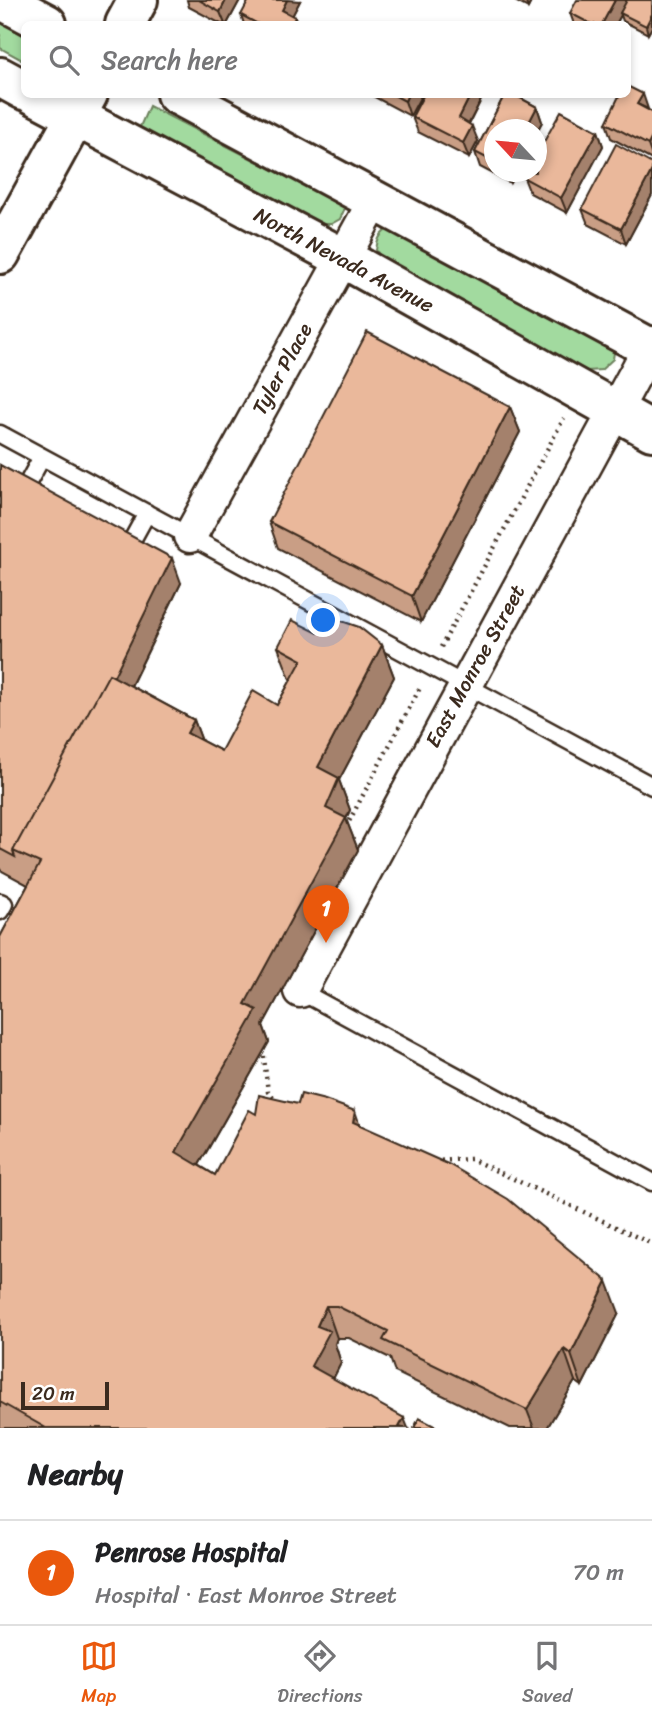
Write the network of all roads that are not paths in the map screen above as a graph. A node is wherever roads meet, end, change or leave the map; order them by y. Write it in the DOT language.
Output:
graph roads {
  1 [pos="2,0"];
  2 [pos="138,0"];
  3 [pos="41,21"];
  4 [pos="127,21"];
  5 [pos="0,77"];
  6 [pos="21,88"];
  7 [pos="49,98"];
  8 [pos="183,98"];
  9 [pos="82,106"];
  10 [pos="374,202"];
  11 [pos="0,254"];
  12 [pos="343,258"];
  13 [pos="651,347"];
  14 [pos="615,411"];
  15 [pos="652,431"];
  16 [pos="0,434"];
  17 [pos="42,457"];
  18 [pos="20,497"];
  19 [pos="147,513"];
  20 [pos="190,536"];
  21 [pos="125,553"];
  22 [pos="465,684"];
  23 [pos="652,786"];
  24 [pos="0,902"];
  25 [pos="0,911"];
  26 [pos="300,991"];
  27 [pos="652,1182"];
  1 -- 3 [label="main road"];
  2 -- 4 [label="main road"];
  5 -- 6 [label="main road"];
  7 -- 9 [label="main road, North Nevada Avenue"];
  8 -- 10 [label="main road"];
  9 -- 11 [label="main road"];
  9 -- 12 [label="main road, North Nevada Avenue"];
  10 -- 12 [label="street, Tyler Place"];
  10 -- 13 [label="main road"];
  12 -- 14 [label="main road, North Nevada Avenue"];
  12 -- 20 [label="street, Tyler Place"];
  13 -- 14 [label="street, East Monroe Street"];
  14 -- 15 [label="main road, North Nevada Avenue"];
  14 -- 22 [label="street, East Monroe Street"];
  16 -- 17 [label="lane"];
  17 -- 18 [label="lane"];
  17 -- 19 [label="lane"];
  19 -- 20 [label="lane"];
  19 -- 21 [label="lane"];
  20 -- 22 [label="lane"];
  22 -- 23 [label="lane"];
  22 -- 26 [label="street, East Monroe Street"];
  24 -- 25 [label="lane"];
  26 -- 27 [label="lane"];
}
